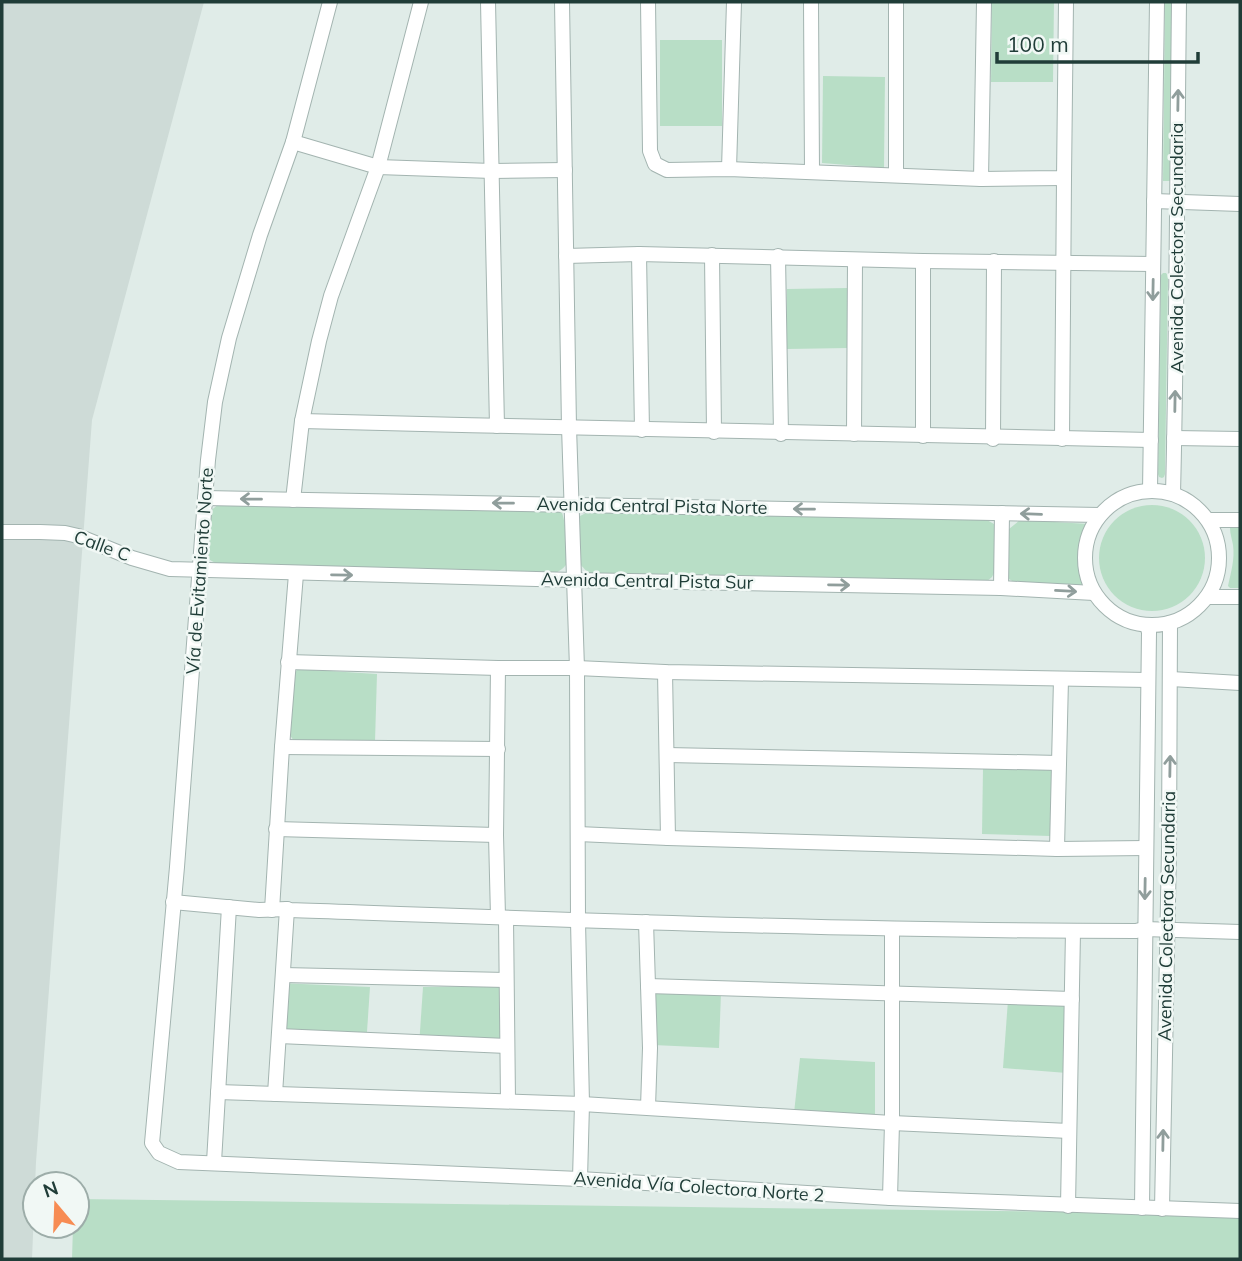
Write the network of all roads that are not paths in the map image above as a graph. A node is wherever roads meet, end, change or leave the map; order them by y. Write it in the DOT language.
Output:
graph roads {
  1 [pos="330,2"];
  2 [pos="422,2"];
  3 [pos="488,2"];
  4 [pos="562,2"];
  5 [pos="648,2"];
  6 [pos="734,2"];
  7 [pos="811,2"];
  8 [pos="896,2"];
  9 [pos="984,2"];
  10 [pos="1066,2"];
  11 [pos="1157,2"];
  12 [pos="1179,2"];
  13 [pos="293,142"];
  14 [pos="378,167"];
  15 [pos="729,169"];
  16 [pos="565,170"];
  17 [pos="492,171"];
  18 [pos="812,172"];
  19 [pos="896,175"];
  20 [pos="1065,178"];
  21 [pos="981,179"];
  22 [pos="1154,201"];
  23 [pos="1177,202"];
  24 [pos="1240,204"];
  25 [pos="639,254"];
  26 [pos="712,255"];
  27 [pos="566,256"];
  28 [pos="778,256"];
  29 [pos="855,260"];
  30 [pos="923,261"];
  31 [pos="994,261"];
  32 [pos="1065,263"];
  33 [pos="1153,264"];
  34 [pos="302,421"];
  35 [pos="497,426"];
  36 [pos="569,427"];
  37 [pos="642,430"];
  38 [pos="714,432"];
  39 [pos="781,434"];
  40 [pos="854,434"];
  41 [pos="923,436"];
  42 [pos="1174,438"];
  43 [pos="993,439"];
  44 [pos="1062,439"];
  45 [pos="1240,439"];
  46 [pos="1151,440"];
  47 [pos="1150,491"];
  48 [pos="1173,494"];
  49 [pos="205,498"];
  50 [pos="293,500"];
  51 [pos="572,505"];
  52 [pos="1002,513"];
  53 [pos="1100,516"];
  54 [pos="1209,520"];
  55 [pos="1240,520"];
  56 [pos="2,532"];
  57 [pos="201,570"];
  58 [pos="296,574"];
  59 [pos="574,580"];
  60 [pos="1001,588"];
  61 [pos="1094,593"];
  62 [pos="1208,597"];
  63 [pos="1240,597"];
  64 [pos="1170,623"];
  65 [pos="1147,625"];
  66 [pos="288,663"];
  67 [pos="498,668"];
  68 [pos="577,668"];
  69 [pos="665,672"];
  70 [pos="1061,679"];
  71 [pos="1171,679"];
  72 [pos="1148,680"];
  73 [pos="1240,683"];
  74 [pos="282,747"];
  75 [pos="498,749"];
  76 [pos="667,755"];
  77 [pos="1059,763"];
  78 [pos="276,829"];
  79 [pos="578,834"];
  80 [pos="496,835"];
  81 [pos="668,838"];
  82 [pos="1146,848"];
  83 [pos="1058,849"];
  84 [pos="173,902"];
  85 [pos="229,907"];
  86 [pos="288,909"];
  87 [pos="272,910"];
  88 [pos="502,917"];
  89 [pos="578,921"];
  90 [pos="646,922"];
  91 [pos="892,929"];
  92 [pos="1144,929"];
  93 [pos="1167,930"];
  94 [pos="1073,931"];
  95 [pos="1240,932"];
  96 [pos="283,975"];
  97 [pos="506,980"];
  98 [pos="648,986"];
  99 [pos="892,993"];
  100 [pos="1072,999"];
  101 [pos="279,1036"];
  102 [pos="507,1045"];
  103 [pos="218,1092"];
  104 [pos="275,1094"];
  105 [pos="508,1101"];
  106 [pos="582,1104"];
  107 [pos="648,1107"];
  108 [pos="892,1123"];
  109 [pos="1069,1131"];
  110 [pos="159,1153"];
  111 [pos="214,1162"];
  112 [pos="580,1179"];
  113 [pos="890,1198"];
  114 [pos="1068,1206"];
  115 [pos="1142,1208"];
  116 [pos="1162,1209"];
  117 [pos="1240,1211"];
  1 -- 13 [label="street, Vía de Evitamiento Norte"];
  2 -- 14 [label="street"];
  3 -- 17 [label="street"];
  4 -- 16 [label="street"];
  5 -- 15 [label="street"];
  6 -- 15 [label="street"];
  7 -- 18 [label="street"];
  8 -- 19 [label="street"];
  9 -- 21 [label="street"];
  10 -- 20 [label="street"];
  11 -- 22 [label="street, Avenida Colectora Secundaria"];
  23 -- 12 [label="street, Avenida Colectora Secundaria, one-way"];
  13 -- 14 [label="street"];
  13 -- 49 [label="street, Vía de Evitamiento Norte"];
  14 -- 17 [label="street"];
  14 -- 34 [label="street"];
  15 -- 18 [label="street"];
  16 -- 17 [label="street"];
  16 -- 27 [label="street"];
  17 -- 35 [label="street"];
  18 -- 19 [label="street"];
  19 -- 21 [label="street"];
  20 -- 21 [label="street"];
  20 -- 32 [label="street"];
  22 -- 23 [label="street"];
  22 -- 33 [label="street, Avenida Colectora Secundaria"];
  23 -- 24 [label="street"];
  42 -- 23 [label="street, Avenida Colectora Secundaria, one-way"];
  25 -- 26 [label="street"];
  25 -- 27 [label="street"];
  25 -- 37 [label="street"];
  26 -- 28 [label="street"];
  26 -- 38 [label="street"];
  27 -- 36 [label="street"];
  28 -- 29 [label="street"];
  28 -- 39 [label="street"];
  29 -- 30 [label="street"];
  29 -- 40 [label="street"];
  30 -- 31 [label="street"];
  30 -- 41 [label="street"];
  31 -- 32 [label="street"];
  31 -- 43 [label="street"];
  32 -- 33 [label="street"];
  32 -- 44 [label="street"];
  33 -- 46 [label="street, Avenida Colectora Secundaria, one-way"];
  34 -- 35 [label="street"];
  34 -- 50 [label="street"];
  35 -- 36 [label="street"];
  36 -- 37 [label="street"];
  36 -- 51 [label="street"];
  37 -- 38 [label="street"];
  38 -- 39 [label="street"];
  39 -- 40 [label="street"];
  40 -- 41 [label="street"];
  41 -- 43 [label="street"];
  42 -- 45 [label="street"];
  42 -- 48 [label="street, Avenida Colectora Secundaria"];
  43 -- 44 [label="street"];
  44 -- 46 [label="street"];
  46 -- 47 [label="street, Avenida Colectora Secundaria"];
  47 -- 48 [label="street"];
  47 -- 53 [label="street"];
  48 -- 54 [label="street"];
  50 -- 49 [label="street, Avenida Central Pista Norte, one-way"];
  49 -- 57 [label="street, Vía de Evitamiento Norte"];
  51 -- 50 [label="street, Avenida Central Pista Norte, one-way"];
  52 -- 51 [label="street, Avenida Central Pista Norte, one-way"];
  51 -- 59 [label="street"];
  53 -- 52 [label="street, Avenida Central Pista Norte, one-way"];
  52 -- 60 [label="street"];
  53 -- 61 [label="street"];
  54 -- 55 [label="street"];
  54 -- 62 [label="street"];
  56 -- 57 [label="street, Calle C"];
  57 -- 58 [label="street, Avenida Central Pista Sur"];
  57 -- 84 [label="street, Vía de Evitamiento Norte"];
  58 -- 59 [label="street, Avenida Central Pista Sur, one-way"];
  58 -- 66 [label="street"];
  59 -- 60 [label="street, Avenida Central Pista Sur, one-way"];
  59 -- 68 [label="street"];
  60 -- 61 [label="street, Avenida Central Pista Sur, one-way"];
  61 -- 65 [label="street"];
  62 -- 63 [label="street"];
  62 -- 64 [label="street"];
  64 -- 65 [label="street"];
  64 -- 71 [label="street, Avenida Colectora Secundaria"];
  65 -- 72 [label="street, Avenida Colectora Secundaria"];
  66 -- 67 [label="street"];
  66 -- 74 [label="street"];
  67 -- 68 [label="street"];
  67 -- 75 [label="street"];
  68 -- 69 [label="street"];
  68 -- 79 [label="street"];
  69 -- 70 [label="street"];
  69 -- 76 [label="street"];
  70 -- 72 [label="street"];
  70 -- 77 [label="street"];
  71 -- 73 [label="street"];
  93 -- 71 [label="street, Avenida Colectora Secundaria, one-way"];
  72 -- 82 [label="street, Avenida Colectora Secundaria"];
  74 -- 75 [label="street"];
  74 -- 78 [label="street"];
  75 -- 80 [label="street"];
  76 -- 77 [label="street"];
  76 -- 81 [label="street"];
  77 -- 83 [label="street"];
  78 -- 80 [label="street"];
  78 -- 87 [label="street"];
  79 -- 81 [label="street"];
  79 -- 89 [label="street"];
  80 -- 88 [label="street"];
  81 -- 83 [label="street"];
  82 -- 83 [label="street"];
  82 -- 92 [label="street, Avenida Colectora Secundaria, one-way"];
  84 -- 85 [label="street"];
  84 -- 110 [label="street, Vía de Evitamiento Norte"];
  85 -- 87 [label="street"];
  85 -- 103 [label="street"];
  86 -- 87 [label="street"];
  86 -- 88 [label="street"];
  86 -- 96 [label="street"];
  88 -- 89 [label="street"];
  88 -- 97 [label="street"];
  89 -- 90 [label="street"];
  89 -- 106 [label="street"];
  90 -- 91 [label="street"];
  90 -- 98 [label="street"];
  91 -- 94 [label="street"];
  91 -- 99 [label="street"];
  92 -- 93 [label="street"];
  92 -- 94 [label="street"];
  92 -- 115 [label="street, Avenida Colectora Secundaria"];
  93 -- 95 [label="street"];
  116 -- 93 [label="street, Avenida Colectora Secundaria, one-way"];
  94 -- 100 [label="street"];
  96 -- 97 [label="street"];
  96 -- 101 [label="street"];
  97 -- 102 [label="street"];
  98 -- 99 [label="street"];
  98 -- 107 [label="street"];
  99 -- 100 [label="street"];
  99 -- 108 [label="street"];
  100 -- 109 [label="street"];
  101 -- 102 [label="street"];
  101 -- 104 [label="street"];
  102 -- 105 [label="street"];
  103 -- 104 [label="street"];
  103 -- 111 [label="street"];
  104 -- 105 [label="street"];
  105 -- 106 [label="street"];
  106 -- 107 [label="street"];
  106 -- 112 [label="street"];
  107 -- 108 [label="street"];
  108 -- 109 [label="street"];
  108 -- 113 [label="street"];
  109 -- 114 [label="street"];
  110 -- 111 [label="street, Avenida Vía Colectora Norte 2"];
  111 -- 112 [label="street, Avenida Vía Colectora Norte 2"];
  112 -- 113 [label="street, Avenida Vía Colectora Norte 2"];
  113 -- 114 [label="street, Avenida Vía Colectora Norte 2"];
  114 -- 115 [label="street, Avenida Vía Colectora Norte 2"];
  115 -- 116 [label="street, Avenida Vía Colectora Norte 2"];
  116 -- 117 [label="street, Avenida Vía Colectora Norte 2"];
}
